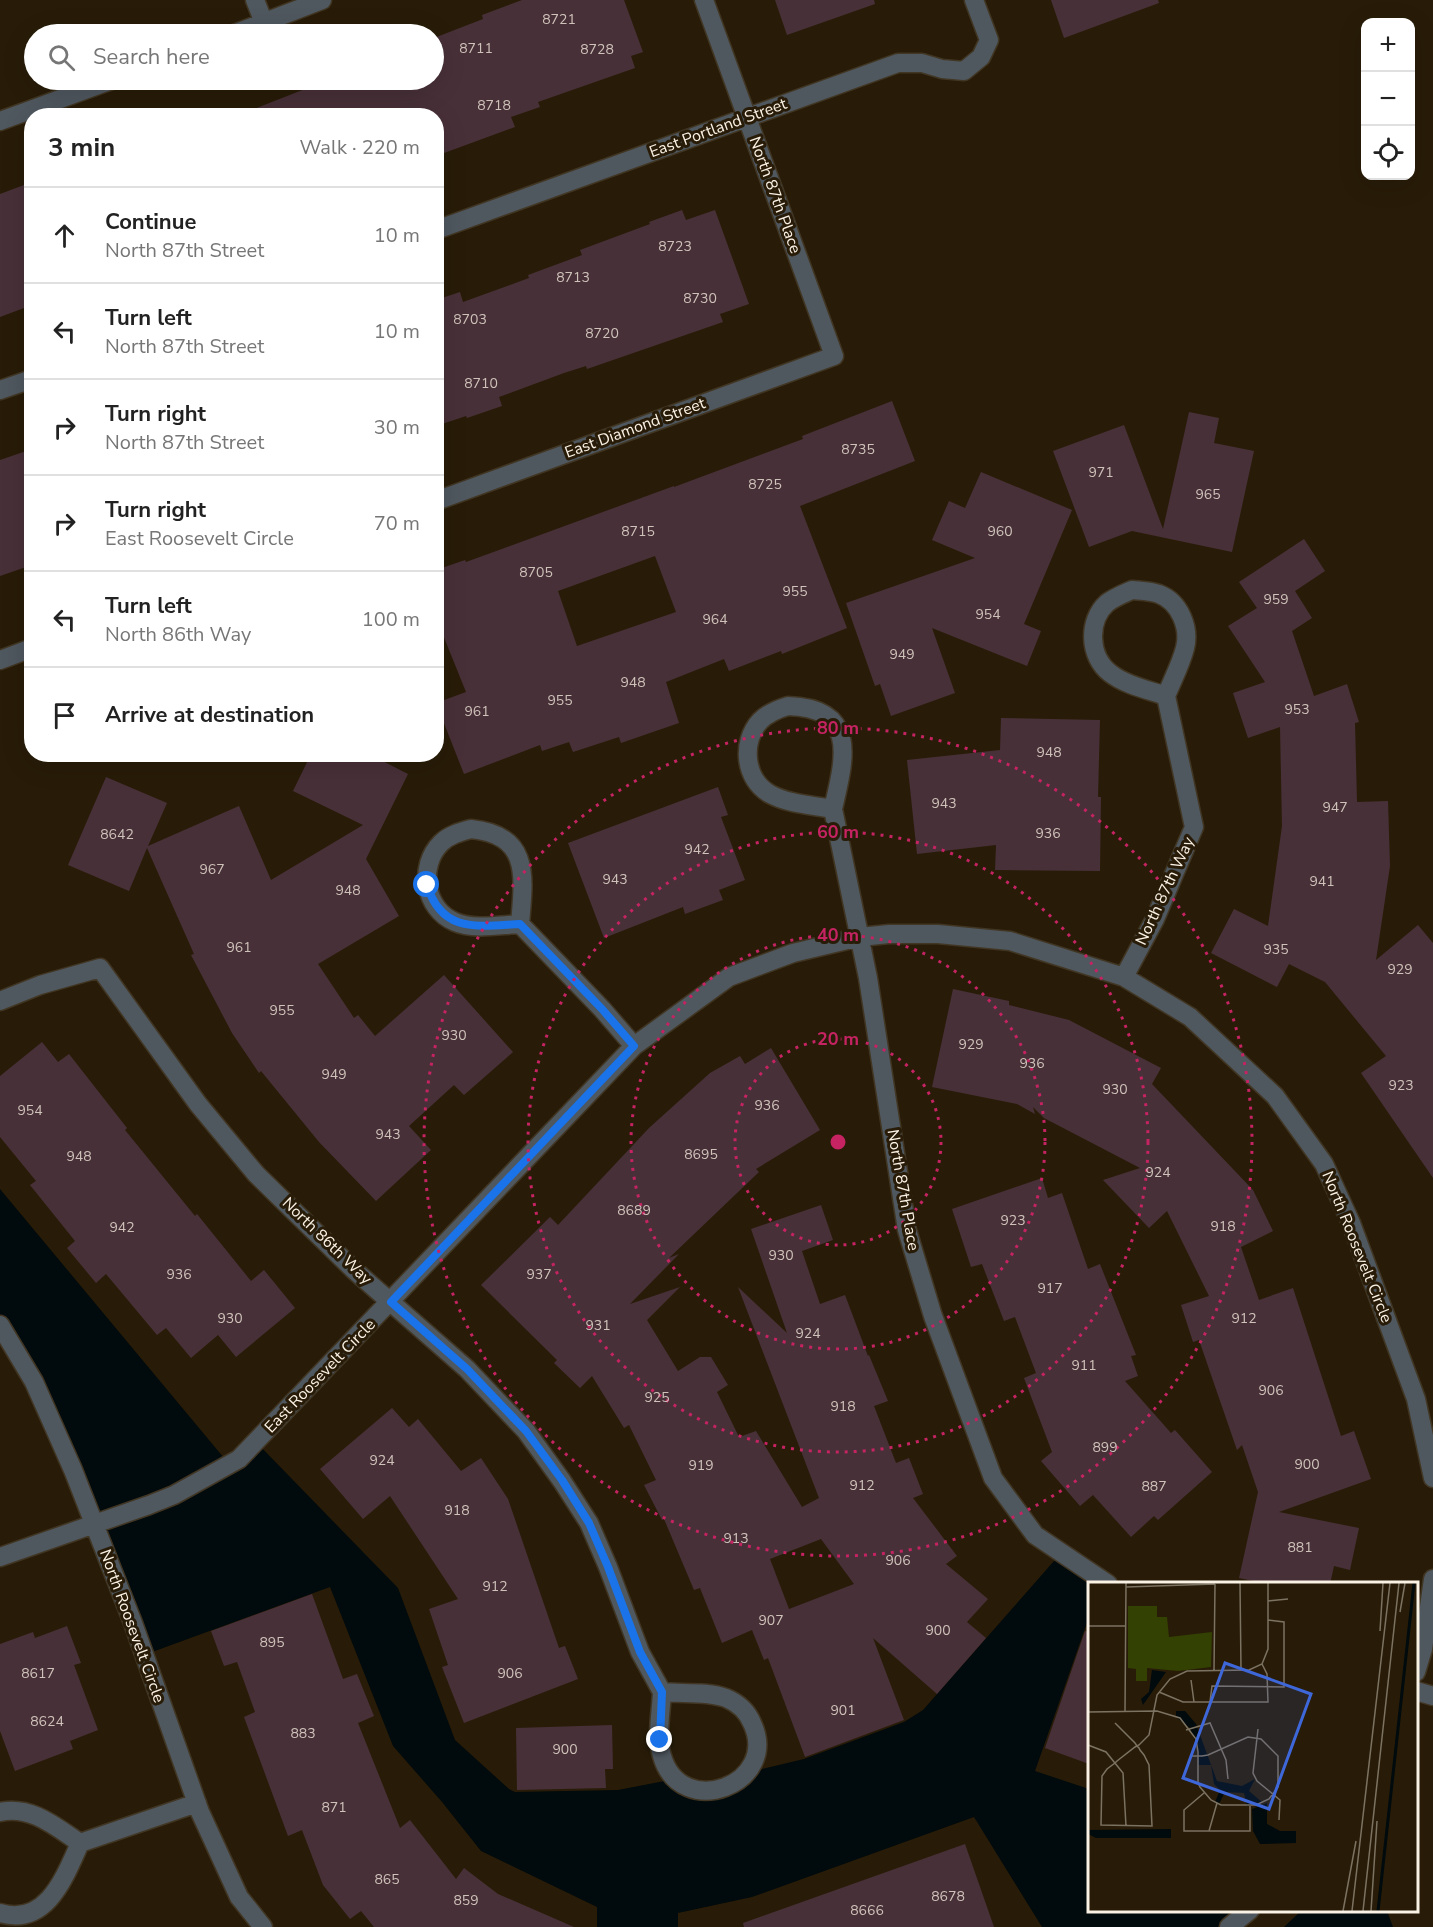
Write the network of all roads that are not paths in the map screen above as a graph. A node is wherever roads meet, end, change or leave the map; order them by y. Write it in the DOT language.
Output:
graph roads {
  1 [pos="255,0"];
  2 [pos="322,0"];
  3 [pos="704,0"];
  4 [pos="974,0"];
  5 [pos="264,23"];
  6 [pos="85,90"];
  7 [pos="36,108"];
  8 [pos="24,112"];
  9 [pos="747,117"];
  10 [pos="0,121"];
  11 [pos="444,227"];
  12 [pos="834,356"];
  13 [pos="24,382"];
  14 [pos="0,390"];
  15 [pos="444,498"];
  16 [pos="24,651"];
  17 [pos="0,660"];
  18 [pos="1166,696"];
  19 [pos="833,809"];
  20 [pos="520,924"];
  21 [pos="860,937"];
  22 [pos="1124,977"];
  23 [pos="0,1001"];
  24 [pos="634,1046"];
  25 [pos="391,1302"];
  26 [pos="0,1325"];
  27 [pos="1433,1478"];
  28 [pos="94,1524"];
  29 [pos="0,1557"];
  30 [pos="1433,1579"];
  31 [pos="1105,1582"];
  32 [pos="1418,1665"];
  33 [pos="662,1692"];
  34 [pos="1418,1692"];
  35 [pos="1433,1696"];
  36 [pos="197,1803"];
  37 [pos="0,1812"];
  38 [pos="80,1843"];
  39 [pos="1249,1912"];
  40 [pos="0,1913"];
  41 [pos="263,1927"];
  42 [pos="1229,1927"];
  1 -- 5 [label="street"];
  2 -- 5 [label="street"];
  3 -- 9 [label="street, North 87th Place"];
  4 -- 9 [label="street, East Portland Street"];
  6 -- 7 [label="street"];
  8 -- 10 [label="street"];
  9 -- 11 [label="street, East Portland Street"];
  9 -- 12 [label="street, North 87th Place"];
  12 -- 15 [label="street, East Diamond Street"];
  13 -- 14 [label="street"];
  16 -- 17 [label="street"];
  18 -- 18 [label="street"];
  18 -- 22 [label="street, North 87th Way"];
  19 -- 19 [label="street, North 87th Place"];
  19 -- 21 [label="street, North 87th Place"];
  20 -- 20 [label="street"];
  20 -- 24 [label="street"];
  21 -- 22 [label="street, North Roosevelt Circle"];
  21 -- 24 [label="street, North Roosevelt Circle"];
  21 -- 31 [label="street, North 87th Place"];
  22 -- 27 [label="street, North Roosevelt Circle"];
  23 -- 25 [label="street, North 86th Way"];
  24 -- 25 [label="street, East Roosevelt Circle"];
  25 -- 28 [label="street, East Roosevelt Circle"];
  25 -- 33 [label="street, North 86th Way"];
  26 -- 28 [label="street, North Roosevelt Circle"];
  28 -- 29 [label="street, East Roosevelt Circle"];
  28 -- 36 [label="street, North Roosevelt Circle"];
  30 -- 32 [label="street"];
  33 -- 33 [label="street"];
  34 -- 35 [label="street"];
  36 -- 38 [label="street"];
  36 -- 41 [label="street, North Roosevelt Circle"];
  37 -- 38 [label="street"];
  38 -- 40 [label="street"];
  39 -- 42 [label="street"];
}
